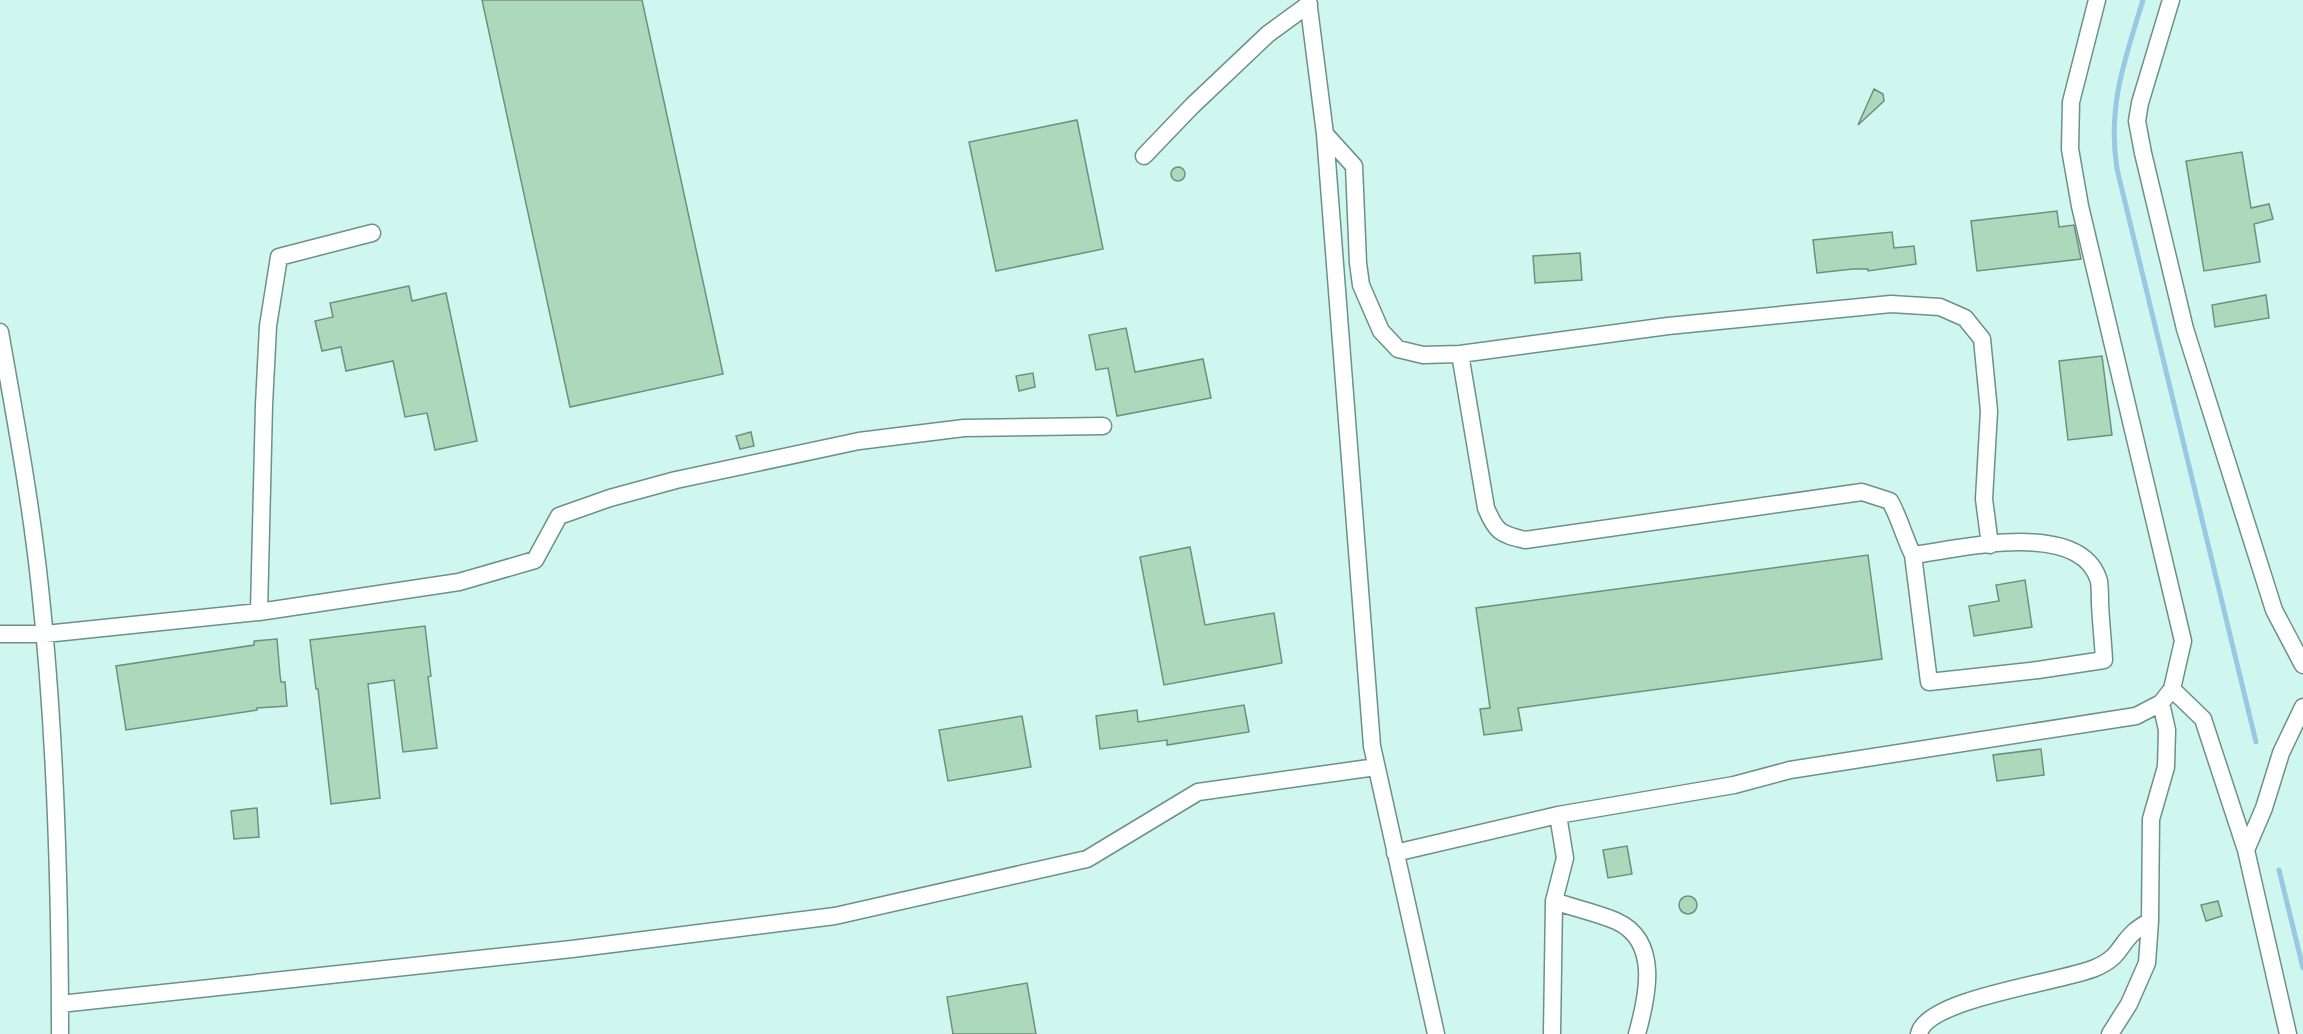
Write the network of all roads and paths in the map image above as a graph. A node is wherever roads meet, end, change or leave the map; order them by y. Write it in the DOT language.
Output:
graph roads {
  1 [pos="2097,0"];
  2 [pos="2171,0"];
  3 [pos="1308,2"];
  4 [pos="1325,134"];
  5 [pos="1144,156"];
  6 [pos="372,233"];
  7 [pos="0,332"];
  8 [pos="1460,354"];
  9 [pos="1103,426"];
  10 [pos="1990,545"];
  11 [pos="1913,555"];
  12 [pos="259,612"];
  13 [pos="0,634"];
  14 [pos="45,634"];
  15 [pos="2303,665"];
  16 [pos="2172,689"];
  17 [pos="2161,703"];
  18 [pos="2303,707"];
  19 [pos="1376,767"];
  20 [pos="1558,815"];
  21 [pos="2246,850"];
  22 [pos="1395,853"];
  23 [pos="1554,901"];
  24 [pos="2150,921"];
  25 [pos="60,1004"];
  26 [pos="60,1034"];
  27 [pos="1436,1034"];
  28 [pos="1552,1034"];
  29 [pos="1637,1034"];
  30 [pos="1919,1034"];
  31 [pos="2110,1034"];
  32 [pos="2288,1034"];
  1 -- 16 [label="street"];
  2 -- 15 [label="street"];
  3 -- 4 [label="street"];
  3 -- 5 [label="street"];
  4 -- 8 [label="street"];
  4 -- 19 [label="street"];
  6 -- 12 [label="street"];
  7 -- 14 [label="street"];
  8 -- 10 [label="street"];
  8 -- 11 [label="street"];
  9 -- 12 [label="street"];
  10 -- 11 [label="street"];
  10 -- 11 [label="street"];
  12 -- 14 [label="street"];
  13 -- 14 [label="street"];
  14 -- 25 [label="street"];
  16 -- 17 [label="street"];
  16 -- 21 [label="street"];
  17 -- 20 [label="street"];
  17 -- 24 [label="street"];
  18 -- 21 [label="street"];
  19 -- 22 [label="street"];
  19 -- 25 [label="street"];
  20 -- 22 [label="street"];
  20 -- 23 [label="street"];
  21 -- 32 [label="street"];
  22 -- 27 [label="street"];
  23 -- 28 [label="street"];
  23 -- 29 [label="street"];
  24 -- 30 [label="street"];
  24 -- 31 [label="street"];
  25 -- 26 [label="street"];
}
